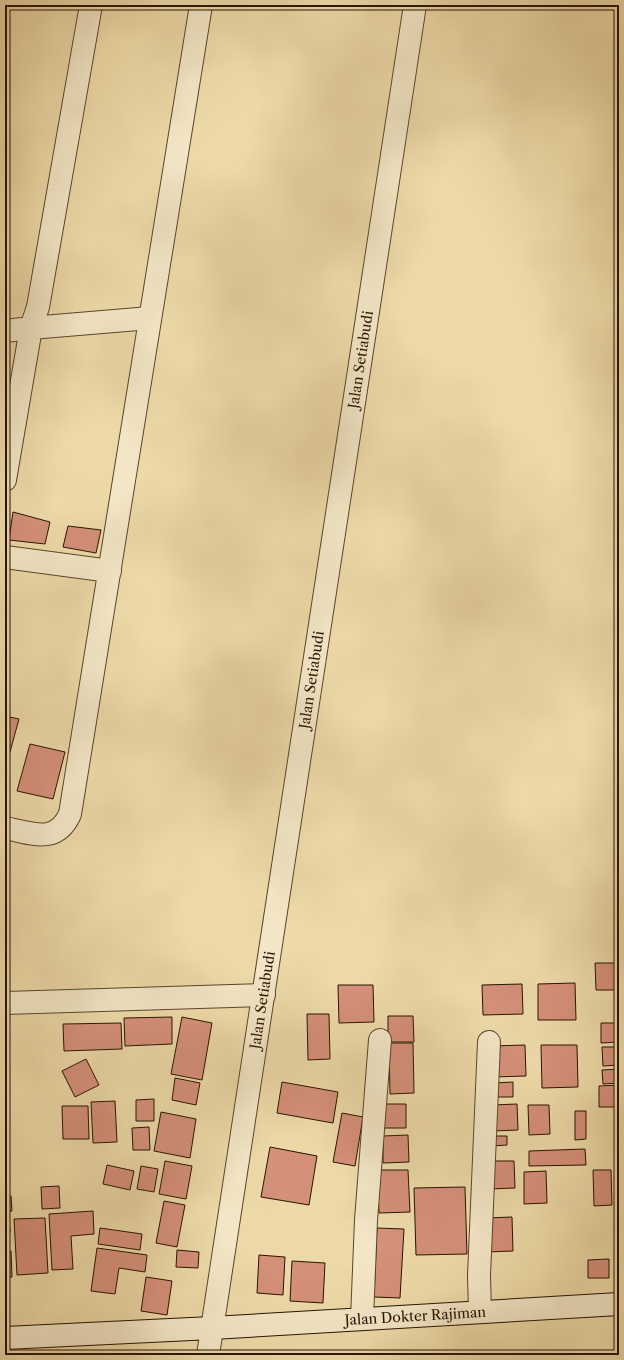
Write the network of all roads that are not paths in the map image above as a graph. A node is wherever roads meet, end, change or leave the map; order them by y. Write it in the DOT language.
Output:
graph roads {
  1 [pos="91,5"];
  2 [pos="415,5"];
  3 [pos="195,6"];
  4 [pos="150,318"];
  5 [pos="31,328"];
  6 [pos="5,331"];
  7 [pos="5,480"];
  8 [pos="5,556"];
  9 [pos="110,571"];
  10 [pos="5,828"];
  11 [pos="264,995"];
  12 [pos="5,1002"];
  13 [pos="380,1040"];
  14 [pos="489,1042"];
  15 [pos="619,1304"];
  16 [pos="480,1312"];
  17 [pos="362,1319"];
  18 [pos="212,1328"];
  19 [pos="5,1338"];
  20 [pos="208,1355"];
  1 -- 5 [label="street"];
  2 -- 11 [label="street, Jalan Setiabudi"];
  3 -- 4 [label="street"];
  4 -- 5 [label="street"];
  4 -- 9 [label="street"];
  5 -- 6 [label="street"];
  5 -- 7 [label="street"];
  8 -- 9 [label="street"];
  9 -- 10 [label="street"];
  11 -- 12 [label="street"];
  11 -- 18 [label="street, Jalan Setiabudi"];
  13 -- 17 [label="street"];
  14 -- 16 [label="street"];
  15 -- 16 [label="street, Jalan Dokter Rajiman"];
  16 -- 17 [label="street, Jalan Dokter Rajiman"];
  17 -- 18 [label="street, Jalan Dokter Rajiman"];
  18 -- 19 [label="street, Jalan Dokter Rajiman"];
  18 -- 20 [label="street, Jalan Setiabudi"];
}
